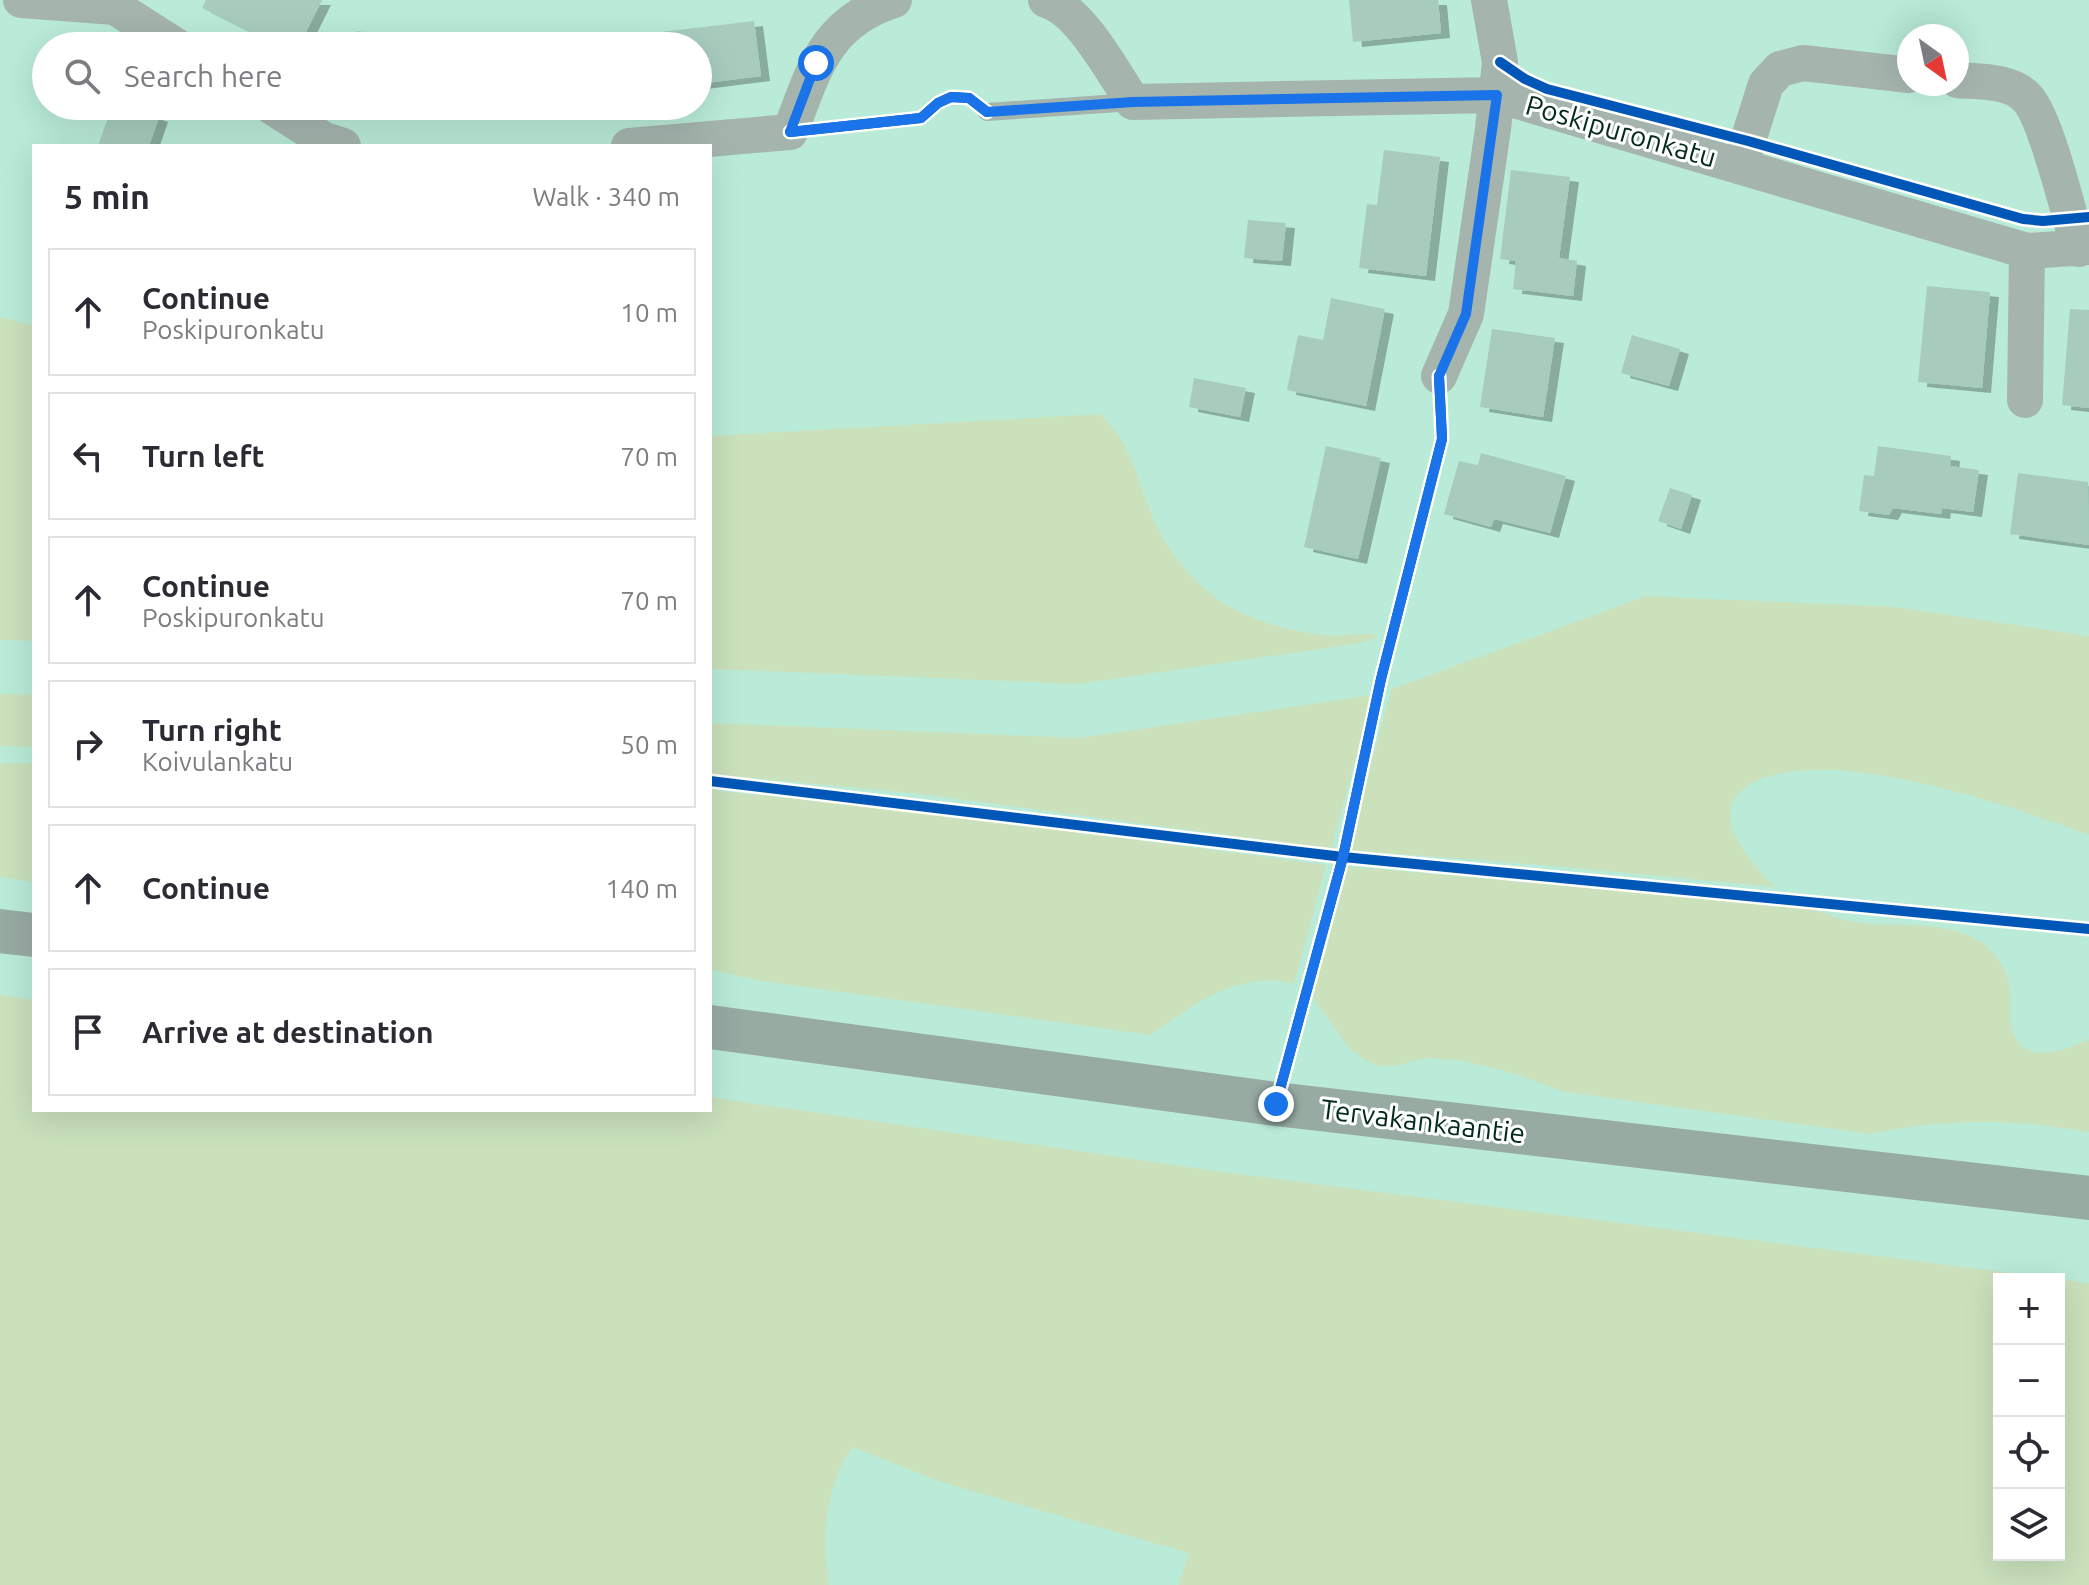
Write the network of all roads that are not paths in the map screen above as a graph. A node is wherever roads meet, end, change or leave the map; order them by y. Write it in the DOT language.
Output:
graph roads {
  1 [pos="21,0"];
  2 [pos="894,0"];
  3 [pos="1046,0"];
  4 [pos="1489,0"];
  5 [pos="116,3"];
  6 [pos="156,32"];
  7 [pos="1897,74"];
  8 [pos="1969,81"];
  9 [pos="1497,95"];
  10 [pos="1133,102"];
  11 [pos="987,112"];
  12 [pos="293,120"];
  13 [pos="337,144"];
  14 [pos="652,144"];
  15 [pos="1740,166"];
  16 [pos="2084,248"];
  17 [pos="2027,251"];
  18 [pos="1439,376"];
  19 [pos="2025,400"];
  20 [pos="0,931"];
  21 [pos="32,935"];
  22 [pos="712,1027"];
  23 [pos="2089,1198"];
  1 -- 5 [label="street"];
  2 -- 14 [label="street"];
  3 -- 10 [label="street"];
  4 -- 9 [label="street"];
  5 -- 6 [label="street"];
  7 -- 15 [label="street"];
  8 -- 16 [label="street"];
  9 -- 10 [label="street, Poskipuronkatu"];
  9 -- 15 [label="street, Poskipuronkatu"];
  9 -- 18 [label="street"];
  10 -- 11 [label="lane"];
  12 -- 13 [label="street"];
  15 -- 17 [label="street, Poskipuronkatu"];
  16 -- 17 [label="street, Poskipuronkatu"];
  17 -- 19 [label="street"];
  20 -- 21 [label="street"];
  22 -- 23 [label="street, Tervakankaantie"];
}
